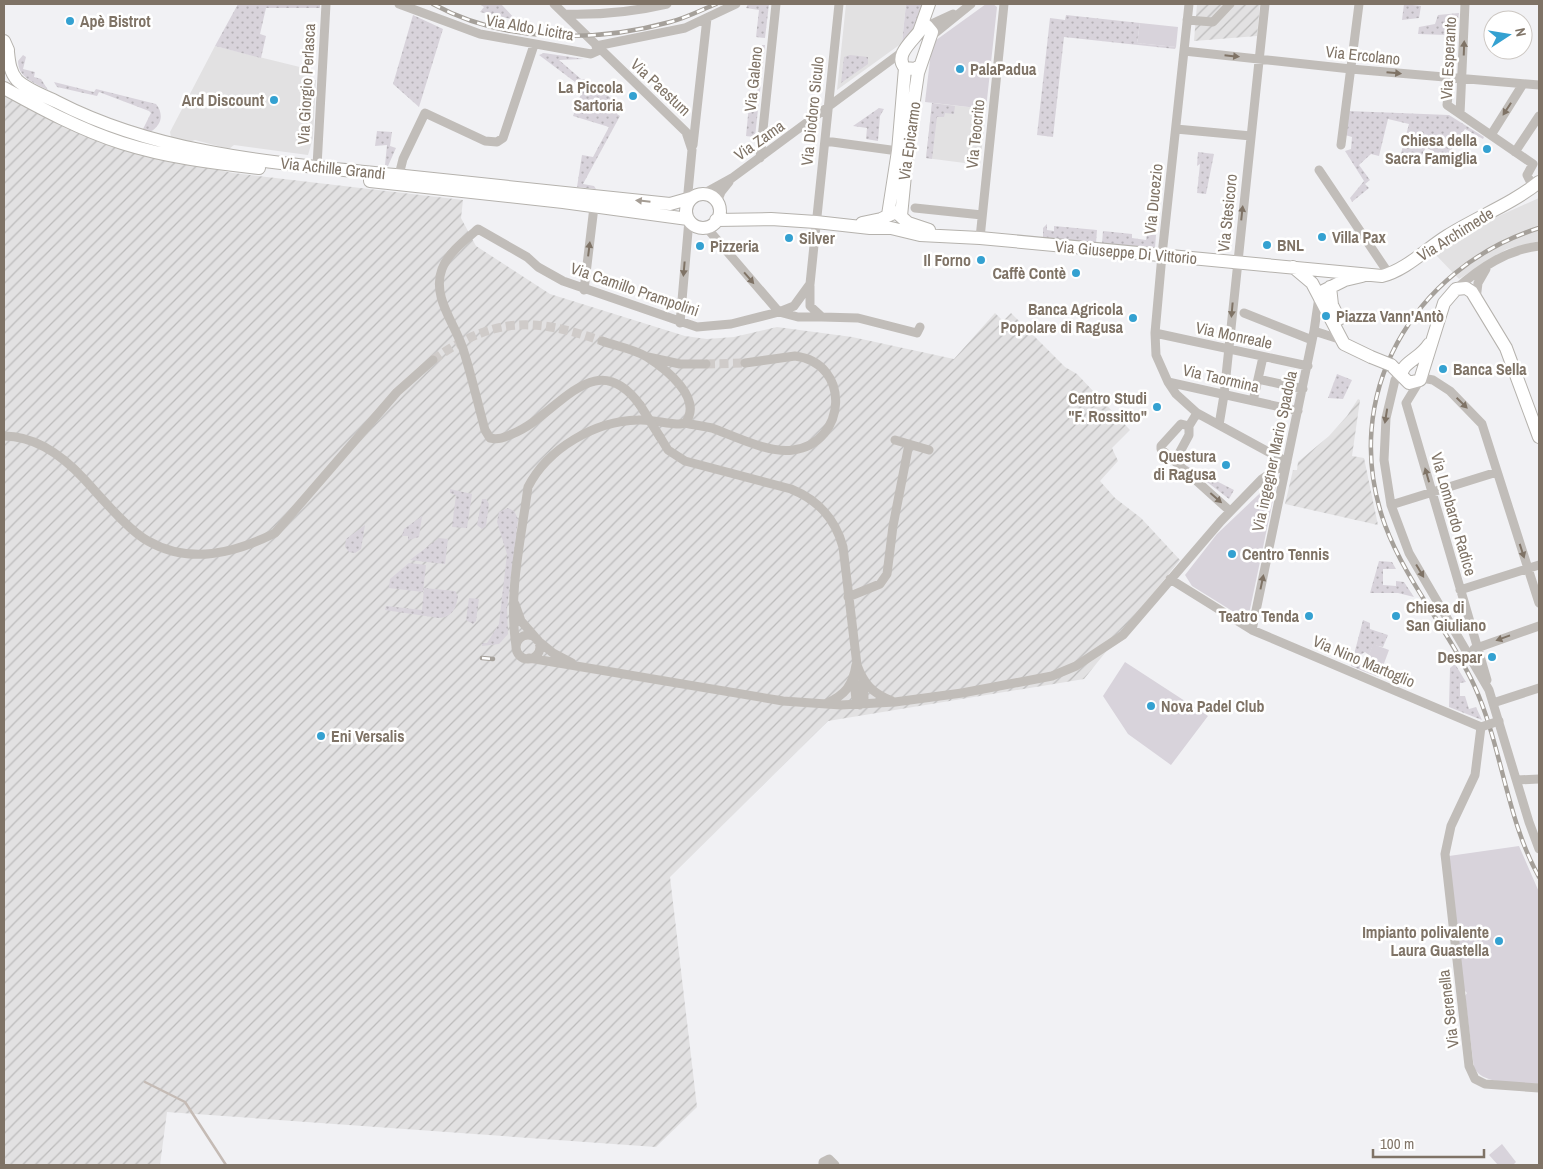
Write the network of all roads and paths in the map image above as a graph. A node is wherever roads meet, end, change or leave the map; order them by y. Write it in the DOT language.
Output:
graph roads {
  1 [pos="326,4"];
  2 [pos="399,4"];
  3 [pos="554,4"];
  4 [pos="667,4"];
  5 [pos="736,4"];
  6 [pos="776,4"];
  7 [pos="839,4"];
  8 [pos="971,4"];
  9 [pos="1004,4"];
  10 [pos="1189,4"];
  11 [pos="1230,4"];
  12 [pos="1265,4"];
  13 [pos="1359,4"];
  14 [pos="1465,4"];
  15 [pos="565,14"];
  16 [pos="707,18"];
  17 [pos="1187,20"];
  18 [pos="930,22"];
  19 [pos="534,45"];
  20 [pos="598,48"];
  21 [pos="1184,51"];
  22 [pos="5,52"];
  23 [pos="902,52"];
  24 [pos="1259,59"];
  25 [pos="920,66"];
  26 [pos="905,67"];
  27 [pos="1351,69"];
  28 [pos="875,73"];
  29 [pos="1450,78"];
  30 [pos="1463,79"];
  31 [pos="4,83"];
  32 [pos="1523,84"];
  33 [pos="1539,86"];
  34 [pos="4,88"];
  35 [pos="828,109"];
  36 [pos="1460,114"];
  37 [pos="1539,116"];
  38 [pos="1176,128"];
  39 [pos="1490,135"];
  40 [pos="1251,136"];
  41 [pos="824,141"];
  42 [pos="1341,145"];
  43 [pos="692,150"];
  44 [pos="898,151"];
  45 [pos="158,152"];
  46 [pos="1515,152"];
  47 [pos="760,158"];
  48 [pos="317,166"];
  49 [pos="1536,166"];
  50 [pos="690,170"];
  51 [pos="1319,170"];
  52 [pos="399,175"];
  53 [pos="732,178"];
  54 [pos="1536,184"];
  55 [pos="694,198"];
  56 [pos="718,204"];
  57 [pos="594,207"];
  58 [pos="915,208"];
  59 [pos="982,215"];
  60 [pos="902,217"];
  61 [pos="771,219"];
  62 [pos="688,220"];
  63 [pos="816,222"];
  64 [pos="890,222"];
  65 [pos="711,224"];
  66 [pos="958,237"];
  67 [pos="980,238"];
  68 [pos="1539,246"];
  69 [pos="1162,255"];
  70 [pos="1236,262"];
  71 [pos="1493,262"];
  72 [pos="1294,267"];
  73 [pos="1324,270"];
  74 [pos="1389,274"];
  75 [pos="1367,276"];
  76 [pos="810,284"];
  77 [pos="1331,286"];
  78 [pos="1315,289"];
  79 [pos="1456,289"];
  80 [pos="584,290"];
  81 [pos="1477,300"];
  82 [pos="779,312"];
  83 [pos="1244,313"];
  84 [pos="822,317"];
  85 [pos="680,323"];
  86 [pos="920,327"];
  87 [pos="1155,332"];
  88 [pos="1313,336"];
  89 [pos="1433,336"];
  90 [pos="1339,339"];
  91 [pos="602,341"];
  92 [pos="1229,349"];
  93 [pos="1372,354"];
  94 [pos="646,356"];
  95 [pos="1263,357"];
  96 [pos="432,360"];
  97 [pos="744,363"];
  98 [pos="706,364"];
  99 [pos="1308,366"];
  100 [pos="1401,367"];
  101 [pos="1421,377"];
  102 [pos="1258,379"];
  103 [pos="1168,382"];
  104 [pos="1303,389"];
  105 [pos="1224,395"];
  106 [pos="1253,401"];
  107 [pos="1298,411"];
  108 [pos="1197,413"];
  109 [pos="686,424"];
  110 [pos="1218,425"];
  111 [pos="1189,426"];
  112 [pos="4,436"];
  113 [pos="1539,437"];
  114 [pos="895,440"];
  115 [pos="910,444"];
  116 [pos="929,450"];
  117 [pos="1175,461"];
  118 [pos="1287,462"];
  119 [pos="1497,472"];
  120 [pos="1432,493"];
  121 [pos="1391,505"];
  122 [pos="1230,510"];
  123 [pos="1539,565"];
  124 [pos="1528,568"];
  125 [pos="1170,579"];
  126 [pos="1460,590"];
  127 [pos="513,596"];
  128 [pos="848,598"];
  129 [pos="1539,604"];
  130 [pos="1539,626"];
  131 [pos="1252,630"];
  132 [pos="1474,633"];
  133 [pos="536,638"];
  134 [pos="1461,639"];
  135 [pos="516,646"];
  136 [pos="1478,647"];
  137 [pos="1468,652"];
  138 [pos="529,658"];
  139 [pos="584,668"];
  140 [pos="858,680"];
  141 [pos="1539,688"];
  142 [pos="1490,690"];
  143 [pos="895,702"];
  144 [pos="1493,702"];
  145 [pos="824,704"];
  146 [pos="860,706"];
  147 [pos="1499,721"];
  148 [pos="1481,726"];
  149 [pos="1539,779"];
  150 [pos="1517,780"];
  151 [pos="1539,849"];
  152 [pos="1539,1088"];
  153 [pos="822,1165"];
  154 [pos="835,1165"];
  1 -- 48 [label="street, Via Giorgio Perlasca"];
  2 -- 19 [label="street, Via Aldo Licitra"];
  3 -- 15 [label="street, Via Paestum"];
  4 -- 15 [label="street"];
  5 -- 16 [label="street, Via Aldo Licitra"];
  6 -- 47 [label="street, Via Galeno"];
  7 -- 35 [label="street, Via Diodoro Siculo"];
  8 -- 18 [label="street"];
  8 -- 18 [label="street"];
  9 -- 59 [label="street, Via Teocrito"];
  10 -- 17 [label="street, Via Ducezio"];
  11 -- 17 [label="street"];
  12 -- 24 [label="street, Via Stesicoro"];
  13 -- 27 [label="street"];
  30 -- 14 [label="street, Via Esperanto, one-way"];
  15 -- 20 [label="street, Via Paestum"];
  16 -- 20 [label="street, Via Aldo Licitra"];
  16 -- 43 [label="street"];
  17 -- 21 [label="street, Via Ducezio"];
  18 -- 23 [label="main road"];
  18 -- 25 [label="main road, Via Epicarmo"];
  19 -- 20 [label="street, Via Aldo Licitra"];
  19 -- 52 [label="street"];
  20 -- 43 [label="street, Via Paestum"];
  21 -- 24 [label="street, Via Ercolano, one-way"];
  21 -- 38 [label="street, Via Ducezio"];
  22 -- 48 [label="main road, Via Achille Grandi"];
  23 -- 26 [label="main road, Via Epicarmo"];
  23 -- 28 [label="street, Via Zama"];
  24 -- 27 [label="street, Via Ercolano"];
  24 -- 40 [label="street, Via Stesicoro"];
  25 -- 26 [label="main road"];
  25 -- 60 [label="main road, Via Epicarmo"];
  26 -- 28 [label="street"];
  26 -- 44 [label="main road, Via Epicarmo"];
  27 -- 29 [label="street, Via Ercolano, one-way"];
  27 -- 42 [label="street"];
  28 -- 35 [label="street, Via Zama"];
  29 -- 30 [label="street, Via Ercolano"];
  29 -- 36 [label="street"];
  30 -- 32 [label="street, Via Ercolano"];
  30 -- 36 [label="street, Via Esperanto"];
  31 -- 45 [label="main road, Via Achille Grandi"];
  32 -- 33 [label="street, Via Ercolano"];
  32 -- 39 [label="street, one-way"];
  34 -- 45 [label="main road, Via Achille Grandi"];
  35 -- 41 [label="street, Via Diodoro Siculo"];
  35 -- 47 [label="street, Via Zama"];
  36 -- 39 [label="street"];
  37 -- 46 [label="street"];
  38 -- 40 [label="street"];
  38 -- 69 [label="street, Via Ducezio"];
  39 -- 46 [label="street"];
  70 -- 40 [label="street, Via Stesicoro, one-way"];
  41 -- 44 [label="street"];
  41 -- 63 [label="street, Via Diodoro Siculo"];
  43 -- 50 [label="street, Via Paestum"];
  44 -- 64 [label="main road, Via Epicarmo"];
  45 -- 57 [label="main road, Via Achille Grandi"];
  46 -- 49 [label="street"];
  47 -- 53 [label="street, Via Zama"];
  48 -- 52 [label="main road, Via Achille Grandi"];
  49 -- 54 [label="street"];
  50 -- 55 [label="street, Via Paestum"];
  50 -- 55 [label="street"];
  51 -- 74 [label="street"];
  55 -- 52 [label="main road, Via Achille Grandi, one-way"];
  53 -- 55 [label="street"];
  53 -- 56 [label="street"];
  54 -- 74 [label="main road, Via Archimede"];
  55 -- 56 [label="main road"];
  55 -- 62 [label="main road"];
  56 -- 61 [label="main road"];
  56 -- 65 [label="main road"];
  57 -- 62 [label="main road, Via Achille Grandi"];
  80 -- 57 [label="street, one-way"];
  58 -- 59 [label="street"];
  59 -- 67 [label="street, Via Teocrito"];
  60 -- 64 [label="main road"];
  60 -- 66 [label="main road"];
  61 -- 63 [label="main road"];
  61 -- 65 [label="main road"];
  62 -- 65 [label="main road"];
  62 -- 85 [label="street, one-way"];
  63 -- 64 [label="main road"];
  63 -- 76 [label="street"];
  64 -- 66 [label="main road"];
  65 -- 82 [label="street, one-way"];
  66 -- 67 [label="main road, Via Giuseppe Di Vittorio"];
  67 -- 69 [label="main road, Via Giuseppe Di Vittorio"];
  68 -- 71 [label="street"];
  69 -- 70 [label="main road, Via Giuseppe Di Vittorio"];
  69 -- 87 [label="street, Via Ducezio"];
  70 -- 72 [label="main road, Via Giuseppe Di Vittorio"];
  70 -- 92 [label="street, Via Stesicoro, one-way"];
  71 -- 79 [label="street"];
  71 -- 81 [label="street"];
  72 -- 73 [label="main road, Via Giuseppe Di Vittorio"];
  72 -- 78 [label="main road"];
  73 -- 75 [label="main road, Via Giuseppe Di Vittorio"];
  73 -- 77 [label="main road"];
  73 -- 78 [label="main road"];
  74 -- 75 [label="main road, Via Archimede"];
  75 -- 77 [label="main road"];
  76 -- 82 [label="street, Via Camillo Prampolini"];
  76 -- 84 [label="street"];
  77 -- 78 [label="main road"];
  77 -- 93 [label="main road"];
  78 -- 88 [label="street, Via ingegner Mario Spadola"];
  78 -- 90 [label="main road"];
  79 -- 81 [label="main road"];
  79 -- 89 [label="main road"];
  80 -- 85 [label="street, Via Camillo Prampolini"];
  80 -- 128 [label="street, Via Camillo Prampolini, bridge"];
  81 -- 113 [label="main road"];
  82 -- 84 [label="street"];
  82 -- 85 [label="street, Via Camillo Prampolini"];
  83 -- 88 [label="street"];
  84 -- 86 [label="street"];
  87 -- 92 [label="street, Via Monreale"];
  87 -- 103 [label="street, Via Ducezio"];
  88 -- 90 [label="street"];
  88 -- 99 [label="street, Via ingegner Mario Spadola"];
  89 -- 100 [label="main road"];
  89 -- 101 [label="main road"];
  90 -- 93 [label="main road"];
  91 -- 94 [label="street"];
  92 -- 95 [label="street, Via Monreale"];
  92 -- 105 [label="street, Via Stesicoro"];
  93 -- 100 [label="main road, bridge"];
  94 -- 98 [label="street"];
  94 -- 109 [label="street"];
  95 -- 99 [label="street, Via Monreale"];
  95 -- 102 [label="street"];
  96 -- 112 [label="street"];
  97 -- 109 [label="street"];
  99 -- 104 [label="street, Via ingegner Mario Spadola"];
  100 -- 101 [label="main road"];
  100 -- 101 [label="main road"];
  100 -- 121 [label="street, one-way"];
  101 -- 119 [label="street, one-way"];
  120 -- 101 [label="street, Via Lombardo Radice, one-way"];
  102 -- 104 [label="street"];
  102 -- 106 [label="street"];
  103 -- 105 [label="street, Via Taormina"];
  103 -- 108 [label="street, Via Ducezio"];
  104 -- 107 [label="street, Via ingegner Mario Spadola"];
  105 -- 106 [label="street, Via Taormina"];
  105 -- 110 [label="street, Via Stesicoro"];
  106 -- 107 [label="street, Via Taormina"];
  107 -- 118 [label="street, Via ingegner Mario Spadola"];
  108 -- 110 [label="street, Via Ducezio"];
  108 -- 111 [label="street"];
  109 -- 127 [label="street"];
  110 -- 118 [label="street, Via Ducezio"];
  111 -- 117 [label="street"];
  111 -- 117 [label="street"];
  114 -- 115 [label="street"];
  115 -- 116 [label="street"];
  115 -- 128 [label="street"];
  117 -- 122 [label="street, one-way"];
  118 -- 122 [label="street"];
  131 -- 118 [label="street, Via ingegner Mario Spadola, one-way"];
  119 -- 120 [label="street"];
  119 -- 124 [label="street, one-way"];
  120 -- 121 [label="street"];
  120 -- 126 [label="street, Via Lombardo Radice"];
  121 -- 134 [label="street, one-way"];
  122 -- 125 [label="street"];
  123 -- 124 [label="street"];
  124 -- 126 [label="street"];
  124 -- 129 [label="street"];
  125 -- 131 [label="street, Via Nino Martoglio"];
  125 -- 143 [label="street"];
  126 -- 132 [label="street, Via Lombardo Radice"];
  127 -- 133 [label="street"];
  127 -- 135 [label="street"];
  128 -- 140 [label="street"];
  130 -- 136 [label="street, one-way"];
  131 -- 148 [label="street, Via Nino Martoglio"];
  132 -- 134 [label="street"];
  132 -- 136 [label="street, Via Lombardo Radice"];
  133 -- 135 [label="street"];
  133 -- 138 [label="street"];
  133 -- 139 [label="street"];
  134 -- 137 [label="street"];
  135 -- 138 [label="street"];
  136 -- 137 [label="street"];
  136 -- 142 [label="street, Via Lombardo Radice"];
  137 -- 142 [label="street"];
  138 -- 139 [label="street"];
  139 -- 145 [label="street"];
  140 -- 143 [label="street"];
  140 -- 145 [label="street"];
  140 -- 146 [label="street"];
  141 -- 144 [label="street"];
  142 -- 144 [label="street"];
  143 -- 146 [label="street"];
  144 -- 147 [label="street"];
  145 -- 146 [label="street"];
  147 -- 148 [label="street, bridge"];
  147 -- 150 [label="street"];
  148 -- 152 [label="street, Via Serenella"];
  149 -- 150 [label="street"];
  150 -- 151 [label="street"];
  153 -- 154 [label="street"];
}
